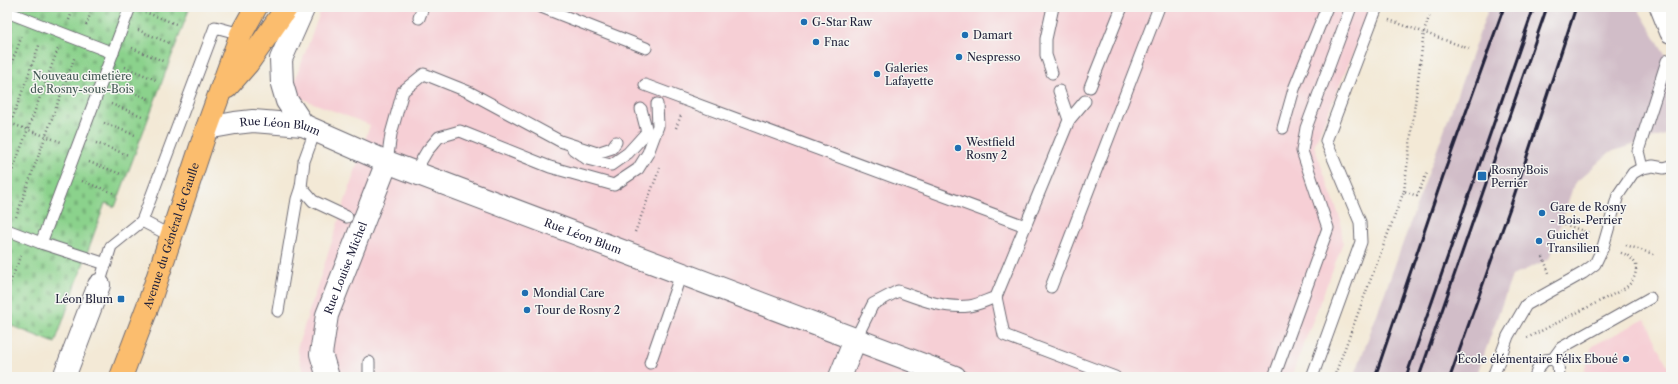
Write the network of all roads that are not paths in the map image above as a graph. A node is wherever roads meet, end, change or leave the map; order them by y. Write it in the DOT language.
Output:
graph roads {
  1 [pos="287,7"];
  2 [pos="304,7"];
  3 [pos="423,7"];
  4 [pos="541,7"];
  5 [pos="1054,7"];
  6 [pos="1122,7"];
  7 [pos="1158,7"];
  8 [pos="1326,7"];
  9 [pos="1351,7"];
  10 [pos="1377,7"];
  11 [pos="1660,7"];
  12 [pos="136,8"];
  13 [pos="255,9"];
  14 [pos="7,12"];
  15 [pos="419,18"];
  16 [pos="1671,32"];
  17 [pos="241,34"];
  18 [pos="646,48"];
  19 [pos="114,52"];
  20 [pos="1671,59"];
  21 [pos="1052,73"];
  22 [pos="645,85"];
  23 [pos="1090,87"];
  24 [pos="1059,91"];
  25 [pos="221,94"];
  26 [pos="1085,101"];
  27 [pos="657,104"];
  28 [pos="642,109"];
  29 [pos="1069,120"];
  30 [pos="207,128"];
  31 [pos="309,128"];
  32 [pos="1283,128"];
  33 [pos="560,141"];
  34 [pos="616,142"];
  35 [pos="387,162"];
  36 [pos="1671,166"];
  37 [pos="1642,168"];
  38 [pos="414,173"];
  39 [pos="301,187"];
  40 [pos="347,217"];
  41 [pos="142,221"];
  42 [pos="1025,226"];
  43 [pos="9,231"];
  44 [pos="171,236"];
  45 [pos="41,243"];
  46 [pos="106,264"];
  47 [pos="681,274"];
  48 [pos="99,285"];
  49 [pos="1051,287"];
  50 [pos="996,297"];
  51 [pos="1650,298"];
  52 [pos="278,311"];
  53 [pos="855,340"];
  54 [pos="1553,359"];
  55 [pos="369,362"];
  56 [pos="650,364"];
  57 [pos="64,377"];
  58 [pos="121,377"];
  59 [pos="328,377"];
  60 [pos="369,377"];
  61 [pos="840,377"];
  62 [pos="955,377"];
  63 [pos="1115,377"];
  64 [pos="1274,377"];
  65 [pos="1312,377"];
  66 [pos="1494,377"];
  67 [pos="1535,377"];
  68 [pos="1559,377"];
  1 -- 25 [label="main road, Avenue du Général de Gaulle"];
  2 -- 31 [label="street"];
  3 -- 15 [label="lane"];
  4 -- 18 [label="lane"];
  5 -- 21 [label="lane"];
  6 -- 23 [label="lane"];
  7 -- 49 [label="lane"];
  8 -- 32 [label="lane"];
  9 -- 64 [label="lane"];
  10 -- 65 [label="lane"];
  11 -- 16 [label="street"];
  12 -- 19 [label="lane"];
  13 -- 17 [label="main road, Avenue du Général de Gaulle"];
  14 -- 19 [label="lane"];
  17 -- 25 [label="main road, Avenue du Général de Gaulle"];
  17 -- 41 [label="lane"];
  19 -- 45 [label="lane"];
  20 -- 37 [label="lane"];
  22 -- 42 [label="lane"];
  24 -- 29 [label="lane"];
  25 -- 30 [label="main road, Avenue du Général de Gaulle"];
  26 -- 29 [label="lane"];
  27 -- 38 [label="lane"];
  28 -- 33 [label="lane"];
  29 -- 42 [label="lane"];
  30 -- 31 [label="street, Rue Léon Blum"];
  30 -- 44 [label="main road, Avenue du Général de Gaulle"];
  31 -- 35 [label="street, Rue Léon Blum"];
  31 -- 39 [label="lane"];
  33 -- 34 [label="lane"];
  33 -- 35 [label="lane"];
  35 -- 38 [label="street, Rue Léon Blum"];
  35 -- 59 [label="street, Rue Louise Michel"];
  36 -- 37 [label="lane"];
  37 -- 66 [label="lane"];
  38 -- 47 [label="street, Rue Léon Blum"];
  39 -- 40 [label="lane"];
  39 -- 52 [label="lane"];
  41 -- 44 [label="lane"];
  41 -- 46 [label="lane"];
  42 -- 50 [label="lane"];
  43 -- 45 [label="lane"];
  44 -- 58 [label="main road, Avenue du Général de Gaulle"];
  45 -- 46 [label="lane"];
  46 -- 48 [label="lane"];
  47 -- 53 [label="street, Rue Léon Blum"];
  47 -- 56 [label="lane"];
  48 -- 57 [label="street"];
  50 -- 53 [label="lane"];
  50 -- 63 [label="lane"];
  51 -- 54 [label="lane"];
  53 -- 61 [label="street"];
  53 -- 62 [label="street, Rue Léon Blum"];
  54 -- 67 [label="lane"];
  54 -- 68 [label="lane"];
  55 -- 60 [label="lane"];
}
